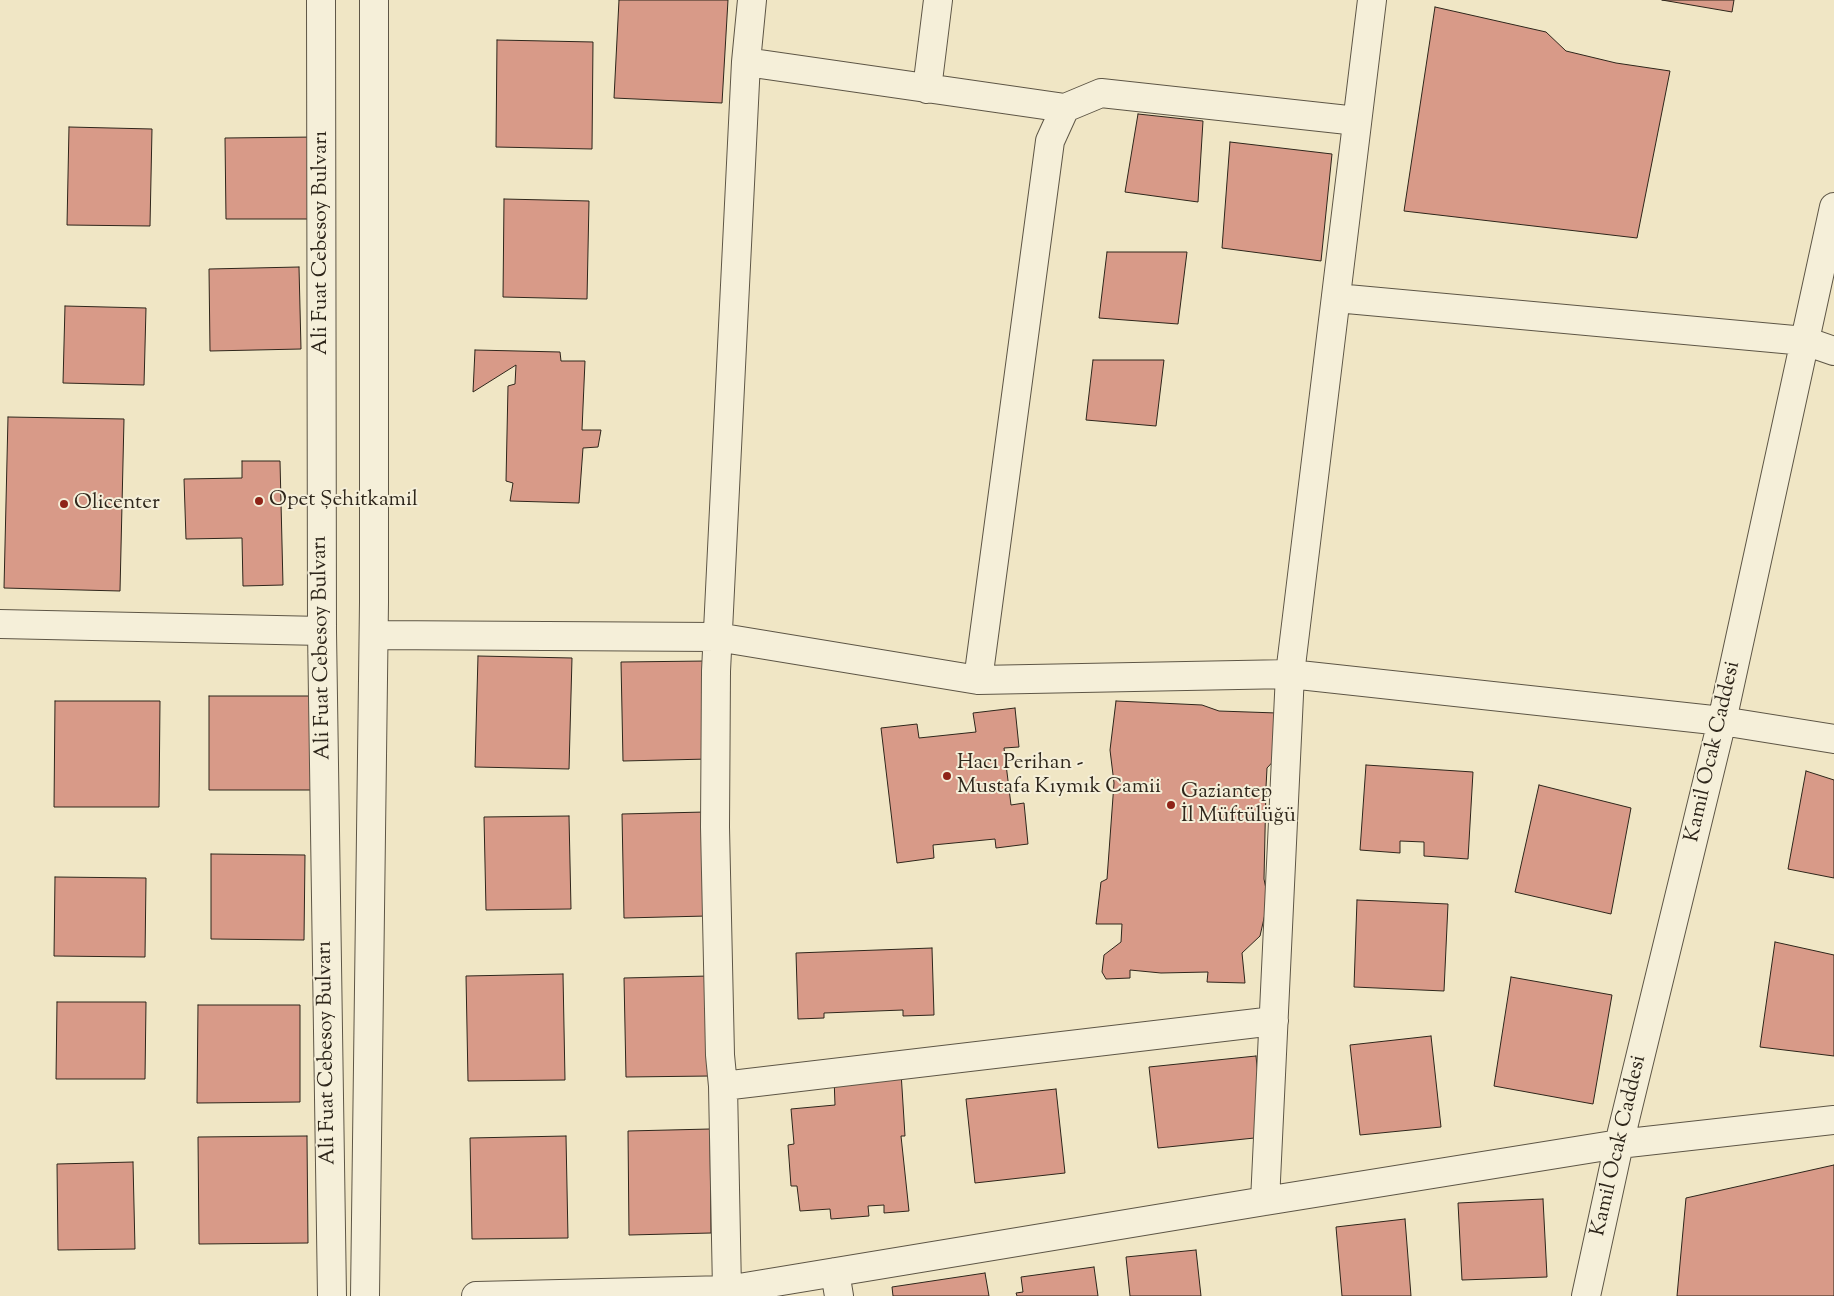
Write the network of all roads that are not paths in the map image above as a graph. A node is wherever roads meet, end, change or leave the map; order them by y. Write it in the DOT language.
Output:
graph roads {
  1 [pos="321,0"];
  2 [pos="374,0"];
  3 [pos="752,0"];
  4 [pos="938,0"];
  5 [pos="1372,0"];
  6 [pos="746,62"];
  7 [pos="927,89"];
  8 [pos="1065,108"];
  9 [pos="1357,121"];
  10 [pos="1834,207"];
  11 [pos="1336,298"];
  12 [pos="1805,341"];
  13 [pos="1834,351"];
  14 [pos="0,624"];
  15 [pos="322,632"];
  16 [pos="374,635"];
  17 [pos="717,637"];
  18 [pos="1290,674"];
  19 [pos="978,680"];
  20 [pos="1722,722"];
  21 [pos="1834,739"];
  22 [pos="1274,1021"];
  23 [pos="723,1086"];
  24 [pos="1834,1120"];
  25 [pos="1619,1144"];
  26 [pos="1265,1201"];
  27 [pos="837,1284"];
  28 [pos="727,1290"];
  29 [pos="332,1296"];
  30 [pos="365,1296"];
  31 [pos="476,1296"];
  32 [pos="1586,1296"];
  1 -- 15 [label="street, Ali Fuat Cebesoy Bulvarı"];
  2 -- 16 [label="street"];
  3 -- 6 [label="street"];
  4 -- 7 [label="street"];
  5 -- 9 [label="street"];
  6 -- 7 [label="street"];
  6 -- 17 [label="street"];
  7 -- 8 [label="street"];
  8 -- 9 [label="street"];
  8 -- 19 [label="street"];
  9 -- 11 [label="street"];
  10 -- 12 [label="street, Kamil Ocak Caddesi"];
  11 -- 12 [label="street"];
  11 -- 18 [label="street"];
  12 -- 13 [label="street"];
  12 -- 20 [label="street, Kamil Ocak Caddesi"];
  14 -- 15 [label="street"];
  15 -- 29 [label="street, Ali Fuat Cebesoy Bulvarı"];
  16 -- 17 [label="street"];
  16 -- 30 [label="street"];
  17 -- 19 [label="street"];
  17 -- 23 [label="street"];
  18 -- 19 [label="street"];
  18 -- 20 [label="street"];
  18 -- 22 [label="street"];
  20 -- 21 [label="street"];
  20 -- 25 [label="street, Kamil Ocak Caddesi"];
  22 -- 23 [label="street"];
  22 -- 26 [label="street"];
  23 -- 28 [label="street"];
  24 -- 25 [label="street"];
  25 -- 26 [label="street"];
  25 -- 32 [label="street, Kamil Ocak Caddesi"];
  26 -- 27 [label="street"];
  27 -- 28 [label="street"];
  28 -- 31 [label="street"];
}
